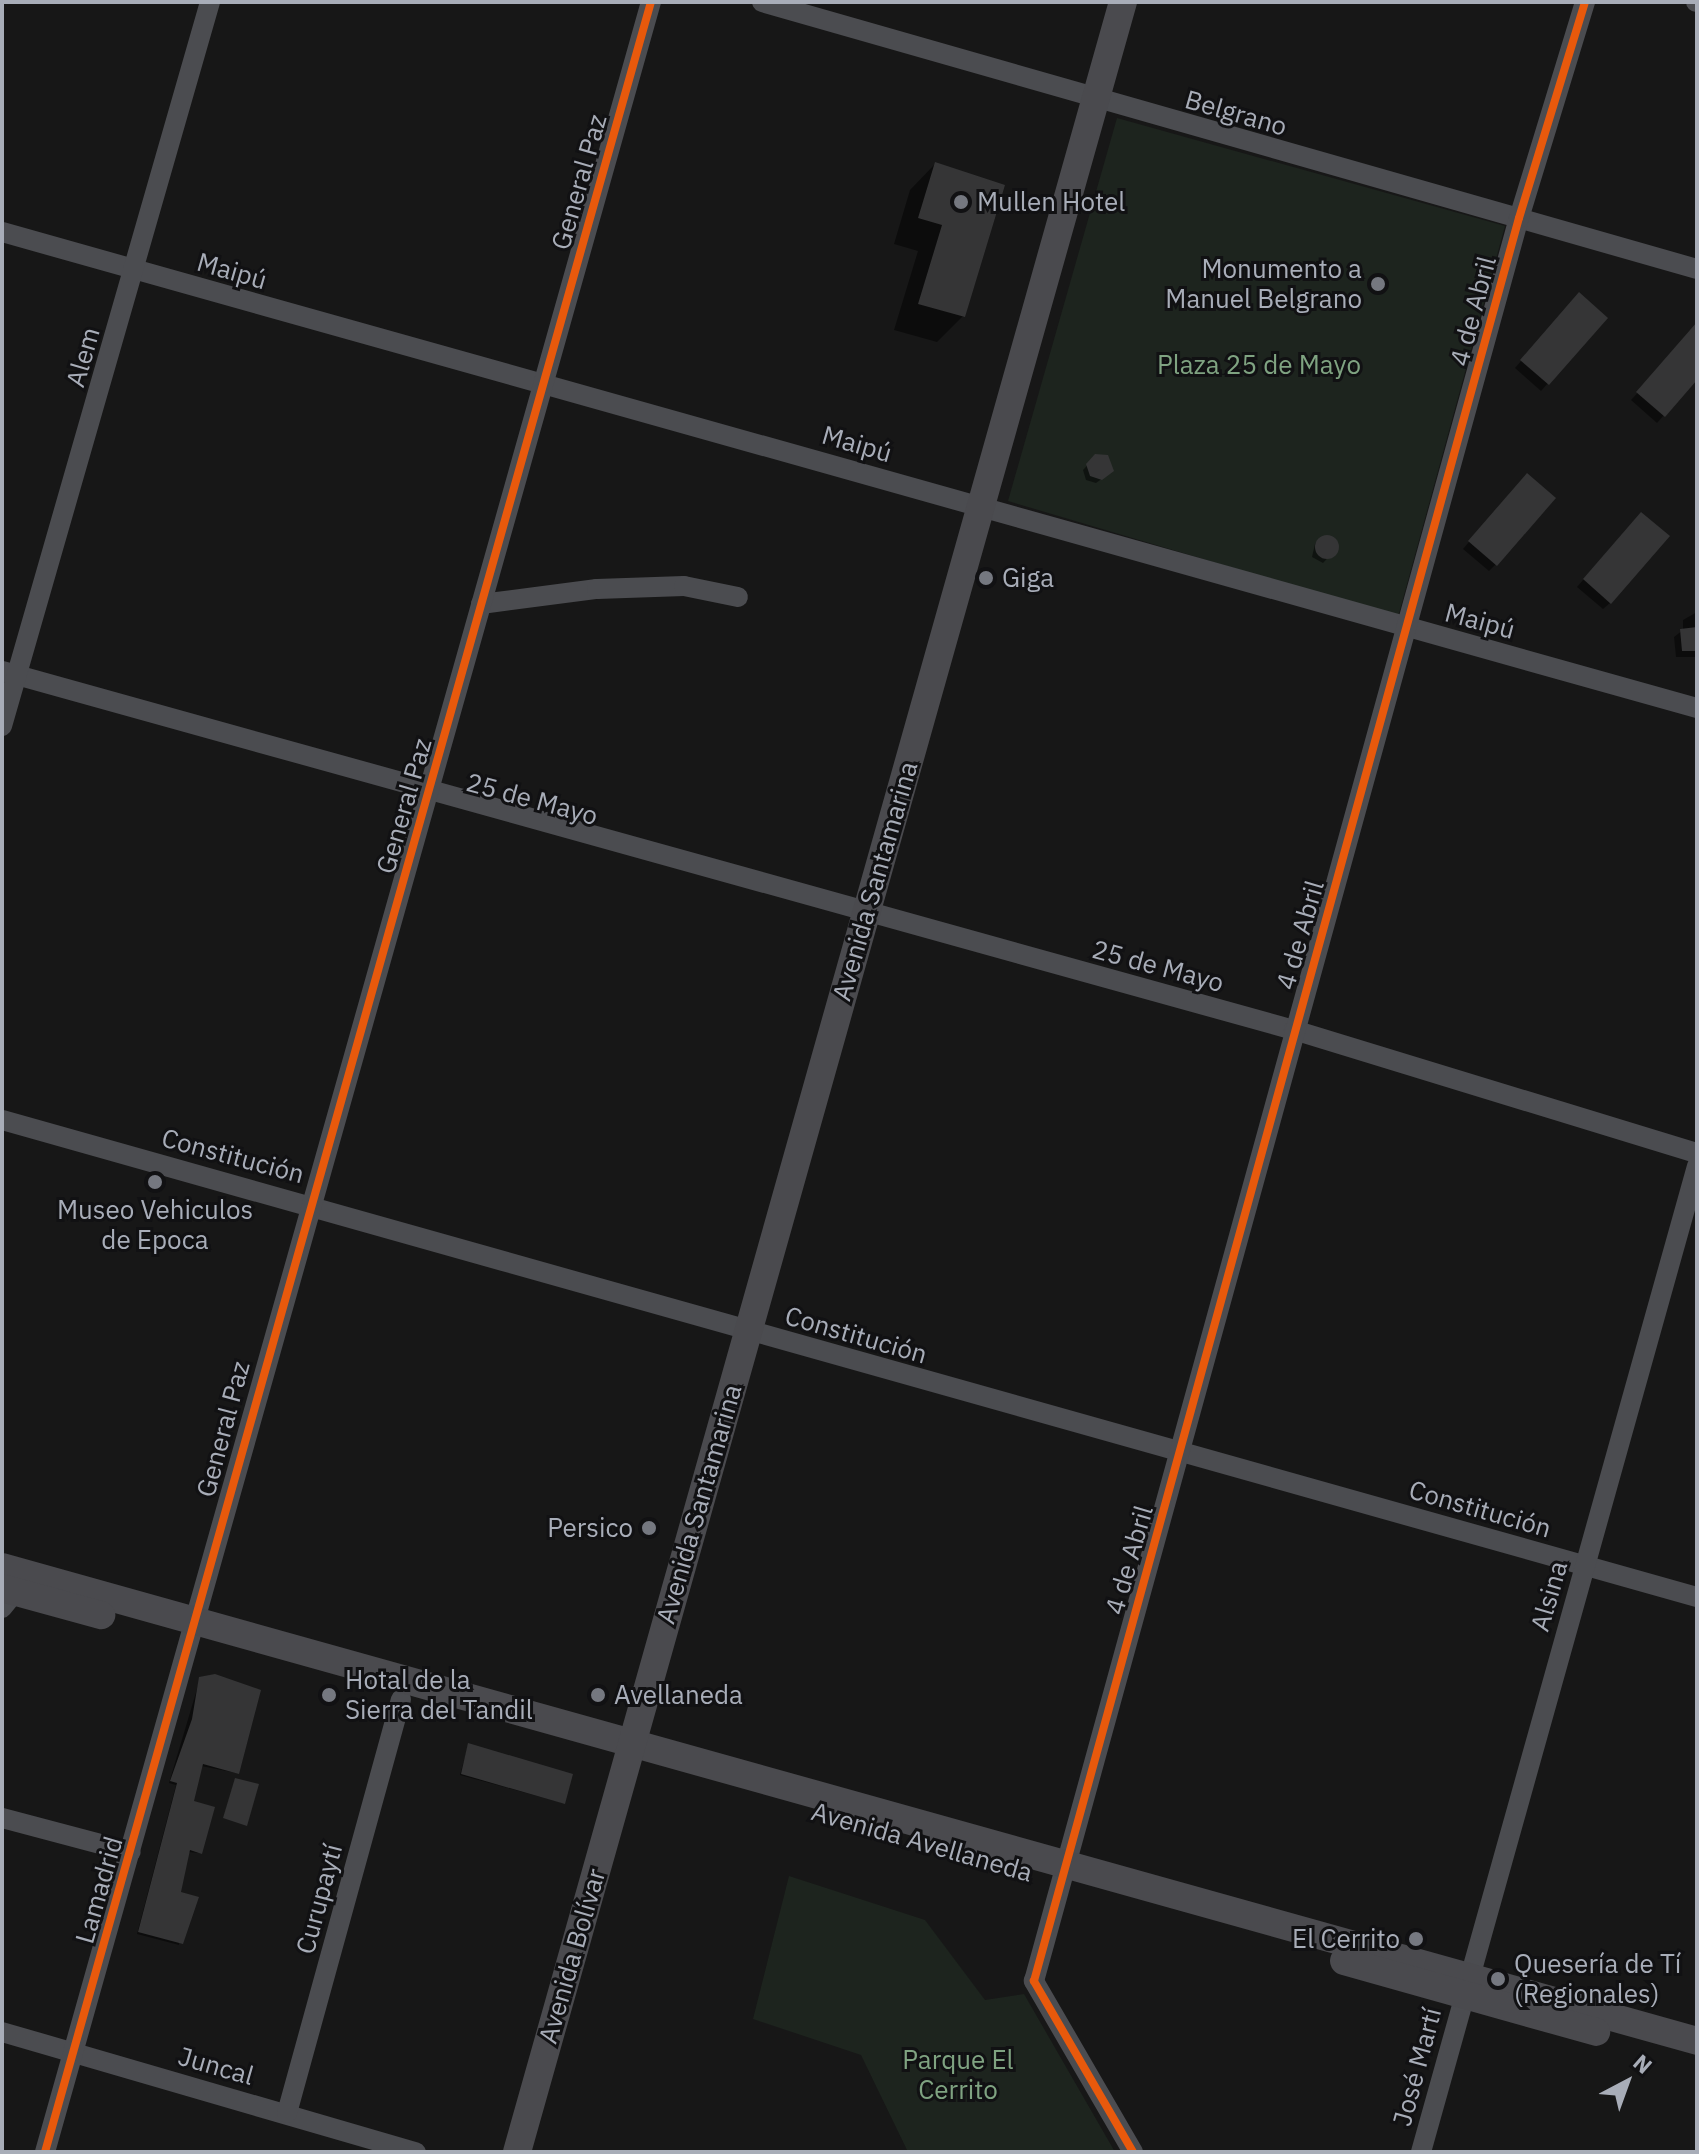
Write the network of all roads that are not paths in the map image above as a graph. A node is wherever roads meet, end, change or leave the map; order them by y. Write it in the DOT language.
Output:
graph roads {
  1 [pos="210,2"];
  2 [pos="651,2"];
  3 [pos="762,2"];
  4 [pos="1123,2"];
  5 [pos="1585,2"];
  6 [pos="1095,100"];
  7 [pos="1519,218"];
  8 [pos="2,232"];
  9 [pos="1697,269"];
  10 [pos="135,271"];
  11 [pos="542,383"];
  12 [pos="981,506"];
  13 [pos="738,597"];
  14 [pos="481,604"];
  15 [pos="1410,628"];
  16 [pos="9,673"];
  17 [pos="1697,708"];
  18 [pos="2,726"];
  19 [pos="429,791"];
  20 [pos="866,912"];
  21 [pos="1294,1030"];
  22 [pos="2,1120"];
  23 [pos="1697,1153"];
  24 [pos="1697,1166"];
  25 [pos="312,1204"];
  26 [pos="748,1332"];
  27 [pos="1180,1453"];
  28 [pos="1585,1566"];
  29 [pos="5,1589"];
  30 [pos="1697,1597"];
  31 [pos="195,1630"];
  32 [pos="401,1699"];
  33 [pos="629,1752"];
  34 [pos="2,1818"];
  35 [pos="131,1852"];
  36 [pos="1062,1873"];
  37 [pos="1467,1985"];
  38 [pos="2,2032"];
  39 [pos="1697,2041"];
  40 [pos="73,2052"];
  41 [pos="1697,2060"];
  42 [pos="287,2113"];
  43 [pos="45,2152"];
  44 [pos="416,2152"];
  45 [pos="517,2152"];
  46 [pos="1133,2152"];
  47 [pos="1421,2152"];
  1 -- 10 [label="street, Alem"];
  2 -- 11 [label="street, General Paz"];
  3 -- 6 [label="street, Belgrano"];
  4 -- 6 [label="main road, Avenida Santamarina"];
  5 -- 7 [label="street, 4 de Abril"];
  6 -- 7 [label="street, Belgrano"];
  6 -- 12 [label="main road, Avenida Santamarina"];
  7 -- 9 [label="street, Belgrano"];
  7 -- 15 [label="street, 4 de Abril"];
  8 -- 10 [label="street, Maipú"];
  10 -- 11 [label="street, Maipú"];
  10 -- 16 [label="street, Alem"];
  11 -- 12 [label="street, Maipú"];
  11 -- 14 [label="street, General Paz"];
  12 -- 15 [label="street, Maipú"];
  12 -- 20 [label="main road, Avenida Santamarina"];
  13 -- 14 [label="street"];
  14 -- 19 [label="street, General Paz"];
  15 -- 17 [label="street, Maipú"];
  15 -- 21 [label="street, 4 de Abril"];
  16 -- 18 [label="street, Alem"];
  16 -- 19 [label="street, 25 de Mayo"];
  19 -- 20 [label="street, 25 de Mayo"];
  19 -- 25 [label="street, General Paz"];
  20 -- 21 [label="street, 25 de Mayo"];
  20 -- 26 [label="main road, Avenida Santamarina"];
  21 -- 23 [label="street, 25 de Mayo"];
  21 -- 27 [label="street, 4 de Abril"];
  22 -- 25 [label="street, Constitución"];
  24 -- 28 [label="street, Alsina"];
  25 -- 26 [label="street, Constitución"];
  25 -- 31 [label="street, General Paz"];
  26 -- 27 [label="street, Constitución"];
  26 -- 33 [label="main road, Avenida Santamarina"];
  27 -- 28 [label="street, Constitución"];
  27 -- 36 [label="street, 4 de Abril"];
  28 -- 30 [label="street, Constitución"];
  28 -- 37 [label="street, Alsina"];
  29 -- 31 [label="main road, Avenida Avellaneda"];
  31 -- 32 [label="main road, Avenida Avellaneda"];
  31 -- 33 [label="main road, Avenida Avellaneda"];
  31 -- 35 [label="street, Lamadrid"];
  32 -- 33 [label="main road, Avenida Avellaneda"];
  32 -- 42 [label="street, Curupaytí"];
  33 -- 36 [label="main road, Avenida Avellaneda"];
  33 -- 45 [label="main road, Avenida Bolívar"];
  34 -- 35 [label="street"];
  35 -- 40 [label="street, Lamadrid"];
  36 -- 37 [label="main road, Avenida Avellaneda"];
  36 -- 46 [label="street, 4 de Abril"];
  37 -- 39 [label="main road, Avenida Avellaneda"];
  37 -- 41 [label="main road, Avenida Avellaneda"];
  37 -- 47 [label="street, José Martí"];
  38 -- 40 [label="street, Juncal"];
  40 -- 42 [label="street, Juncal"];
  40 -- 43 [label="street, Lamadrid"];
  42 -- 44 [label="street, Juncal"];
}
